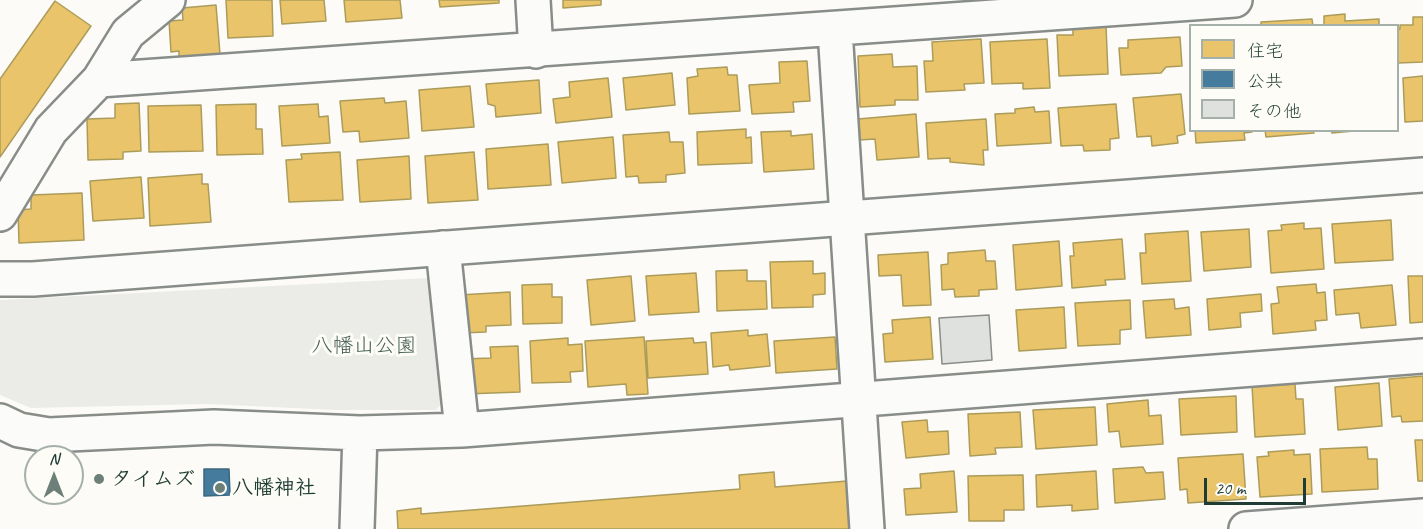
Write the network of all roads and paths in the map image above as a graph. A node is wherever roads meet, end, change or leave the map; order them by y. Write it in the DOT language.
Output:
graph roads {
  1 [pos="168,0"];
  2 [pos="532,0"];
  3 [pos="1234,0"];
  4 [pos="1049,6"];
  5 [pos="836,30"];
  6 [pos="536,51"];
  7 [pos="99,80"];
  8 [pos="1423,175"];
  9 [pos="0,213"];
  10 [pos="848,218"];
  11 [pos="443,248"];
  12 [pos="0,279"];
  13 [pos="1423,356"];
  14 [pos="857,398"];
  15 [pos="0,422"];
  16 [pos="462,430"];
  17 [pos="360,433"];
  18 [pos="1423,516"];
  19 [pos="357,529"];
  20 [pos="867,529"];
  21 [pos="1246,529"];
  1 -- 7 [label="street"];
  2 -- 6 [label="street"];
  3 -- 4 [label="street"];
  4 -- 5 [label="street"];
  5 -- 6 [label="street"];
  5 -- 10 [label="street"];
  6 -- 7 [label="street"];
  7 -- 9 [label="street"];
  8 -- 10 [label="street"];
  10 -- 11 [label="street"];
  10 -- 14 [label="street"];
  11 -- 12 [label="street"];
  11 -- 16 [label="street"];
  13 -- 14 [label="street"];
  14 -- 16 [label="street"];
  14 -- 20 [label="street"];
  15 -- 17 [label="street"];
  16 -- 17 [label="street"];
  17 -- 19 [label="street"];
  18 -- 21 [label="street"];
}
